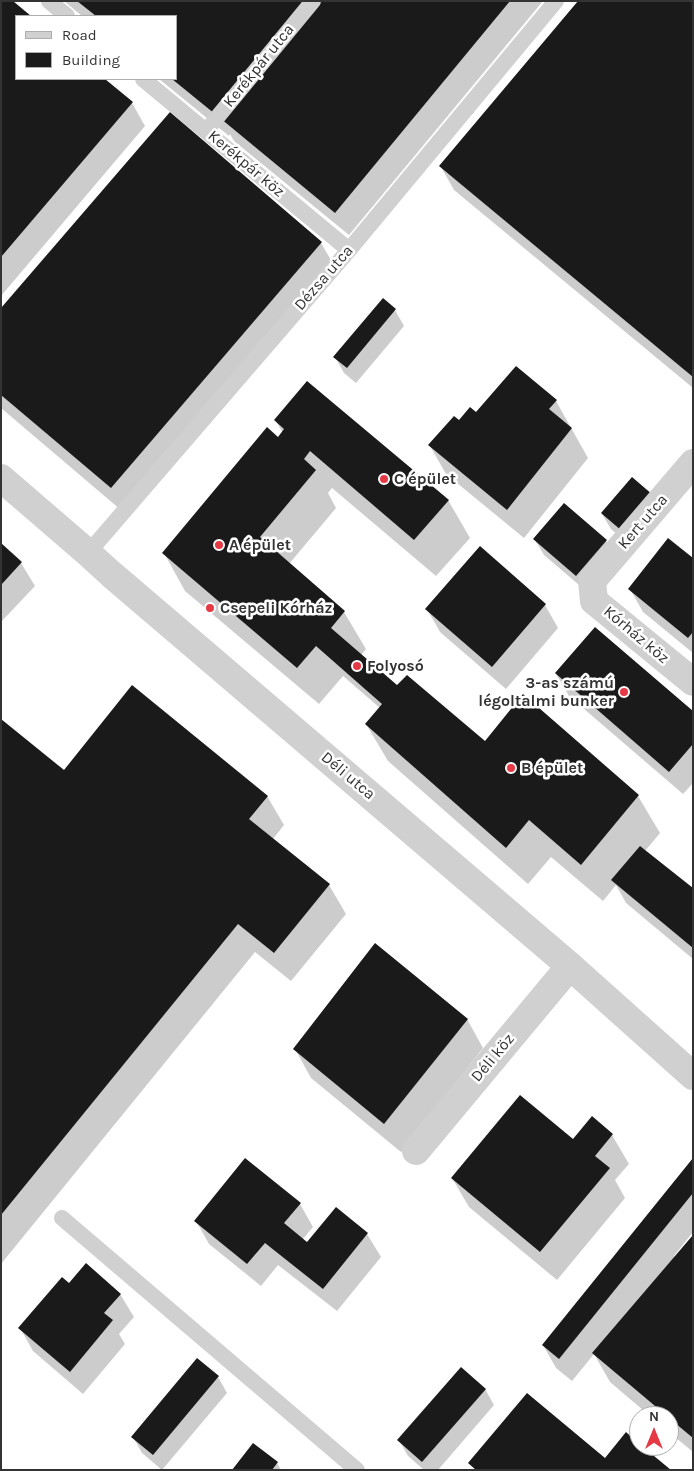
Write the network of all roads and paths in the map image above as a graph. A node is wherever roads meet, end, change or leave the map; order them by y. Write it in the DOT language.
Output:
graph roads {
  1 [pos="49,1"];
  2 [pos="313,1"];
  3 [pos="556,1"];
  4 [pos="66,15"];
  5 [pos="144,80"];
  6 [pos="206,131"];
  7 [pos="348,250"];
  8 [pos="693,463"];
  9 [pos="1,478"];
  10 [pos="88,553"];
  11 [pos="592,581"];
  12 [pos="693,682"];
  13 [pos="570,966"];
  14 [pos="693,1076"];
  15 [pos="416,1151"];
  16 [pos="62,1218"];
  17 [pos="357,1470"];
  1 -- 4 [label="lane"];
  2 -- 6 [label="lane, Kerékpár utca"];
  3 -- 7 [label="lane, Dézsa utca"];
  5 -- 6 [label="lane, Kerékpár köz"];
  6 -- 7 [label="lane, Kerékpár köz"];
  7 -- 10 [label="lane, Dézsa utca"];
  8 -- 11 [label="street, Kert utca"];
  9 -- 10 [label="street, Déli utca"];
  10 -- 13 [label="street, Déli utca"];
  11 -- 12 [label="street, Kórház köz"];
  13 -- 14 [label="street, Déli utca"];
  13 -- 15 [label="street, Déli köz"];
  16 -- 17 [label="lane"];
}
